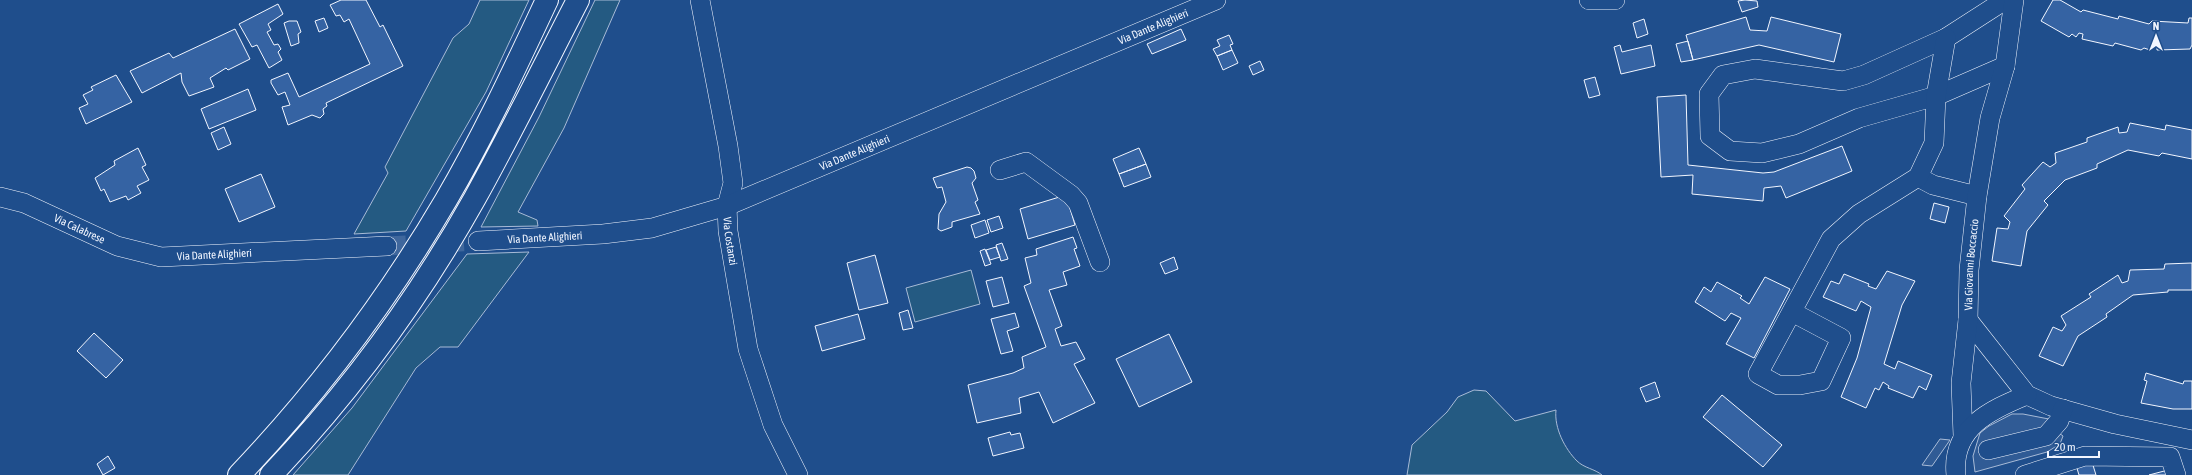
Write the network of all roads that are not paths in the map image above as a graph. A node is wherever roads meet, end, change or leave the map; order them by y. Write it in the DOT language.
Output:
graph roads {
  1 [pos="547,0"];
  2 [pos="578,0"];
  3 [pos="700,0"];
  4 [pos="1216,0"];
  5 [pos="1589,0"];
  6 [pos="1615,0"];
  7 [pos="2004,0"];
  8 [pos="2014,0"];
  9 [pos="1946,38"];
  10 [pos="2004,66"];
  11 [pos="1936,96"];
  12 [pos="1000,170"];
  13 [pos="1918,177"];
  14 [pos="0,196"];
  15 [pos="1977,196"];
  16 [pos="727,206"];
  17 [pos="478,241"];
  18 [pos="387,246"];
  19 [pos="161,257"];
  20 [pos="1100,262"];
  21 [pos="1792,312"];
  22 [pos="1968,320"];
  23 [pos="2027,395"];
  24 [pos="2063,409"];
  25 [pos="1963,436"];
  26 [pos="2192,440"];
  27 [pos="1988,450"];
  28 [pos="239,475"];
  29 [pos="271,475"];
  30 [pos="798,475"];
  31 [pos="1956,475"];
  32 [pos="2025,475"];
  33 [pos="2176,475"];
  1 -- 28 [label="highway"];
  2 -- 29 [label="highway"];
  3 -- 16 [label="street, Via Costanzi"];
  4 -- 16 [label="street, Via Dante Alighieri"];
  5 -- 6 [label="street"];
  7 -- 9 [label="street"];
  8 -- 10 [label="street, Via Giovanni Boccaccio"];
  9 -- 11 [label="street"];
  9 -- 11 [label="street"];
  10 -- 11 [label="street"];
  10 -- 15 [label="street, Via Giovanni Boccaccio"];
  11 -- 13 [label="street"];
  12 -- 20 [label="street"];
  13 -- 15 [label="street"];
  13 -- 21 [label="street"];
  14 -- 19 [label="street, Via Calabrese"];
  15 -- 22 [label="street, Via Giovanni Boccaccio"];
  16 -- 17 [label="street, Via Dante Alighieri"];
  16 -- 30 [label="street, Via Costanzi"];
  18 -- 19 [label="street, Via Dante Alighieri"];
  21 -- 21 [label="street"];
  22 -- 23 [label="street, Via Giovanni Boccaccio"];
  22 -- 25 [label="street"];
  23 -- 24 [label="street"];
  23 -- 25 [label="street"];
  24 -- 26 [label="street"];
  24 -- 27 [label="street"];
  25 -- 31 [label="street"];
  32 -- 33 [label="street"];
}
